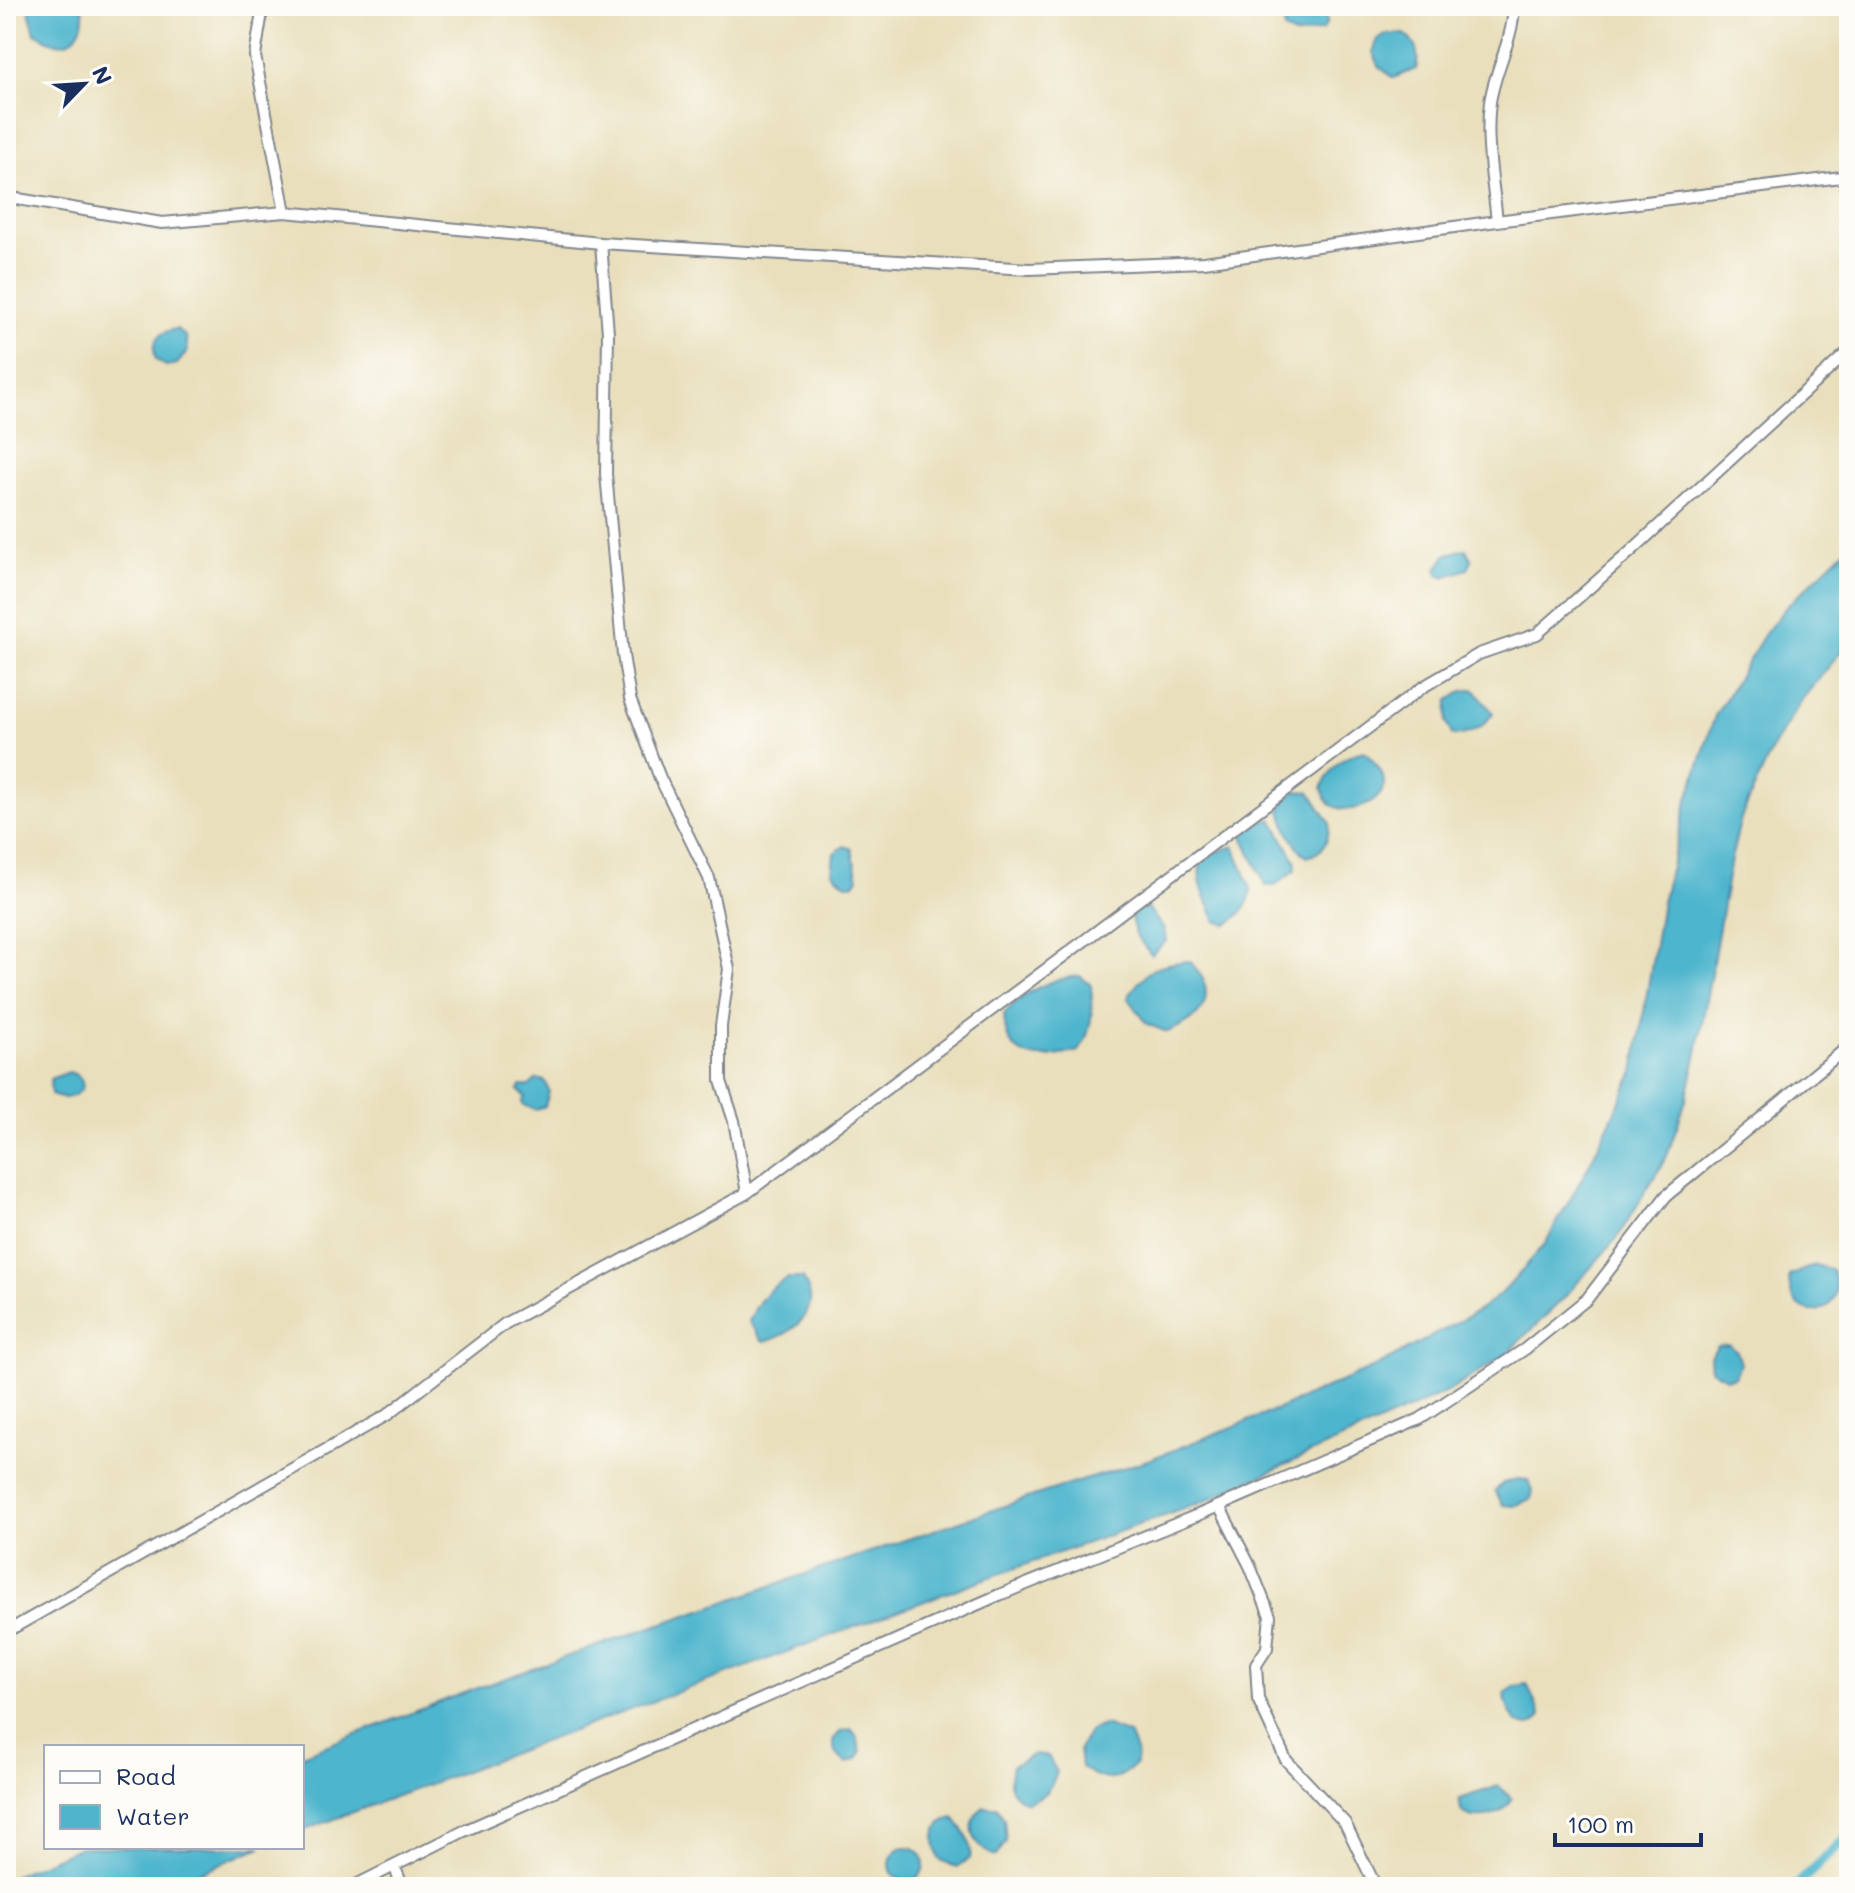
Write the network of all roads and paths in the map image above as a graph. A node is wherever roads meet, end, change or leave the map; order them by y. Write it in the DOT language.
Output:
graph roads {
  1 [pos="263,6"];
  2 [pos="1514,6"];
  3 [pos="1849,176"];
  4 [pos="6,197"];
  5 [pos="285,212"];
  6 [pos="1497,221"];
  7 [pos="601,243"];
  8 [pos="1849,351"];
  9 [pos="1849,1046"];
  10 [pos="747,1193"];
  11 [pos="1219,1506"];
  12 [pos="6,1632"];
  13 [pos="394,1866"];
  14 [pos="352,1887"];
  15 [pos="403,1887"];
  16 [pos="1376,1887"];
  1 -- 5 [label="street"];
  2 -- 6 [label="street"];
  3 -- 6 [label="street"];
  4 -- 5 [label="street"];
  5 -- 7 [label="street"];
  6 -- 7 [label="street"];
  7 -- 10 [label="street"];
  8 -- 10 [label="street"];
  9 -- 11 [label="street"];
  10 -- 12 [label="street"];
  11 -- 13 [label="street"];
  11 -- 16 [label="street"];
  13 -- 14 [label="street"];
  13 -- 15 [label="street"];
}
